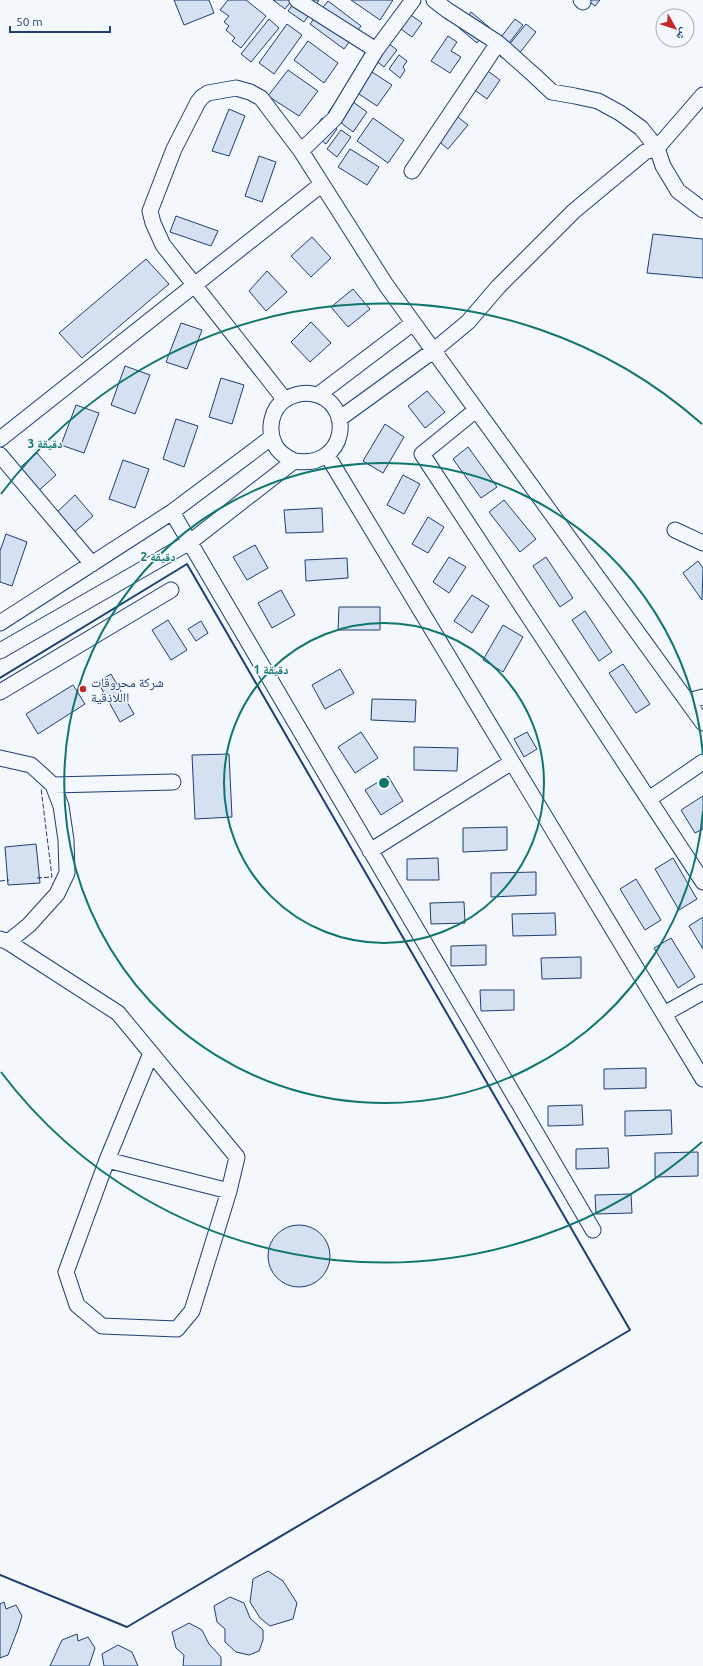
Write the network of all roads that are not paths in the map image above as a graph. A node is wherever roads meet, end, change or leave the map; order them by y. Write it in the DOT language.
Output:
graph roads {
  1 [pos="297,0"];
  2 [pos="413,0"];
  3 [pos="434,0"];
  4 [pos="451,5"];
  5 [pos="498,43"];
  6 [pos="376,50"];
  7 [pos="703,95"];
  8 [pos="657,148"];
  9 [pos="301,151"];
  10 [pos="412,171"];
  11 [pos="322,184"];
  12 [pos="703,210"];
  13 [pos="195,285"];
  14 [pos="413,324"];
  15 [pos="433,351"];
  16 [pos="318,395"];
  17 [pos="285,400"];
  18 [pos="476,410"];
  19 [pos="339,419"];
  20 [pos="272,437"];
  21 [pos="0,439"];
  22 [pos="0,455"];
  23 [pos="327,455"];
  24 [pos="294,461"];
  25 [pos="172,512"];
  26 [pos="675,530"];
  27 [pos="190,542"];
  28 [pos="703,543"];
  29 [pos="92,564"];
  30 [pos="171,590"];
  31 [pos="0,623"];
  32 [pos="0,651"];
  33 [pos="0,692"];
  34 [pos="703,697"];
  35 [pos="688,701"];
  36 [pos="703,723"];
  37 [pos="0,758"];
  38 [pos="512,762"];
  39 [pos="703,762"];
  40 [pos="173,782"];
  41 [pos="54,785"];
  42 [pos="649,799"];
  43 [pos="370,851"];
  44 [pos="703,882"];
  45 [pos="4,940"];
  46 [pos="703,992"];
  47 [pos="664,1014"];
  48 [pos="151,1053"];
  49 [pos="703,1079"];
  50 [pos="107,1160"];
  51 [pos="229,1191"];
  52 [pos="592,1230"];
  1 -- 6 [label="street"];
  2 -- 6 [label="street"];
  3 -- 4 [label="street"];
  4 -- 5 [label="street"];
  5 -- 8 [label="street"];
  5 -- 10 [label="street"];
  6 -- 9 [label="street"];
  7 -- 8 [label="street"];
  8 -- 12 [label="street"];
  8 -- 15 [label="street"];
  9 -- 11 [label="street"];
  9 -- 13 [label="street"];
  11 -- 13 [label="street"];
  11 -- 14 [label="street"];
  13 -- 17 [label="street"];
  13 -- 21 [label="street"];
  14 -- 15 [label="street"];
  14 -- 16 [label="street"];
  15 -- 18 [label="street"];
  15 -- 19 [label="street"];
  16 -- 17 [label="street"];
  16 -- 19 [label="street"];
  17 -- 20 [label="street"];
  18 -- 35 [label="street"];
  18 -- 42 [label="street"];
  19 -- 23 [label="street"];
  20 -- 24 [label="street"];
  20 -- 25 [label="street"];
  22 -- 29 [label="street"];
  23 -- 24 [label="street"];
  23 -- 38 [label="street"];
  24 -- 27 [label="street"];
  25 -- 27 [label="street"];
  25 -- 29 [label="street"];
  26 -- 28 [label="street"];
  27 -- 32 [label="street"];
  27 -- 43 [label="street"];
  29 -- 31 [label="street"];
  30 -- 33 [label="street"];
  34 -- 35 [label="street"];
  35 -- 36 [label="street"];
  37 -- 41 [label="street"];
  38 -- 43 [label="street"];
  38 -- 47 [label="street"];
  39 -- 42 [label="street"];
  40 -- 41 [label="street"];
  41 -- 45 [label="street"];
  42 -- 44 [label="street"];
  43 -- 52 [label="street"];
  45 -- 48 [label="street"];
  46 -- 47 [label="street"];
  47 -- 49 [label="street"];
  48 -- 50 [label="street"];
  48 -- 51 [label="street"];
  50 -- 51 [label="street"];
  50 -- 51 [label="street"];
}
